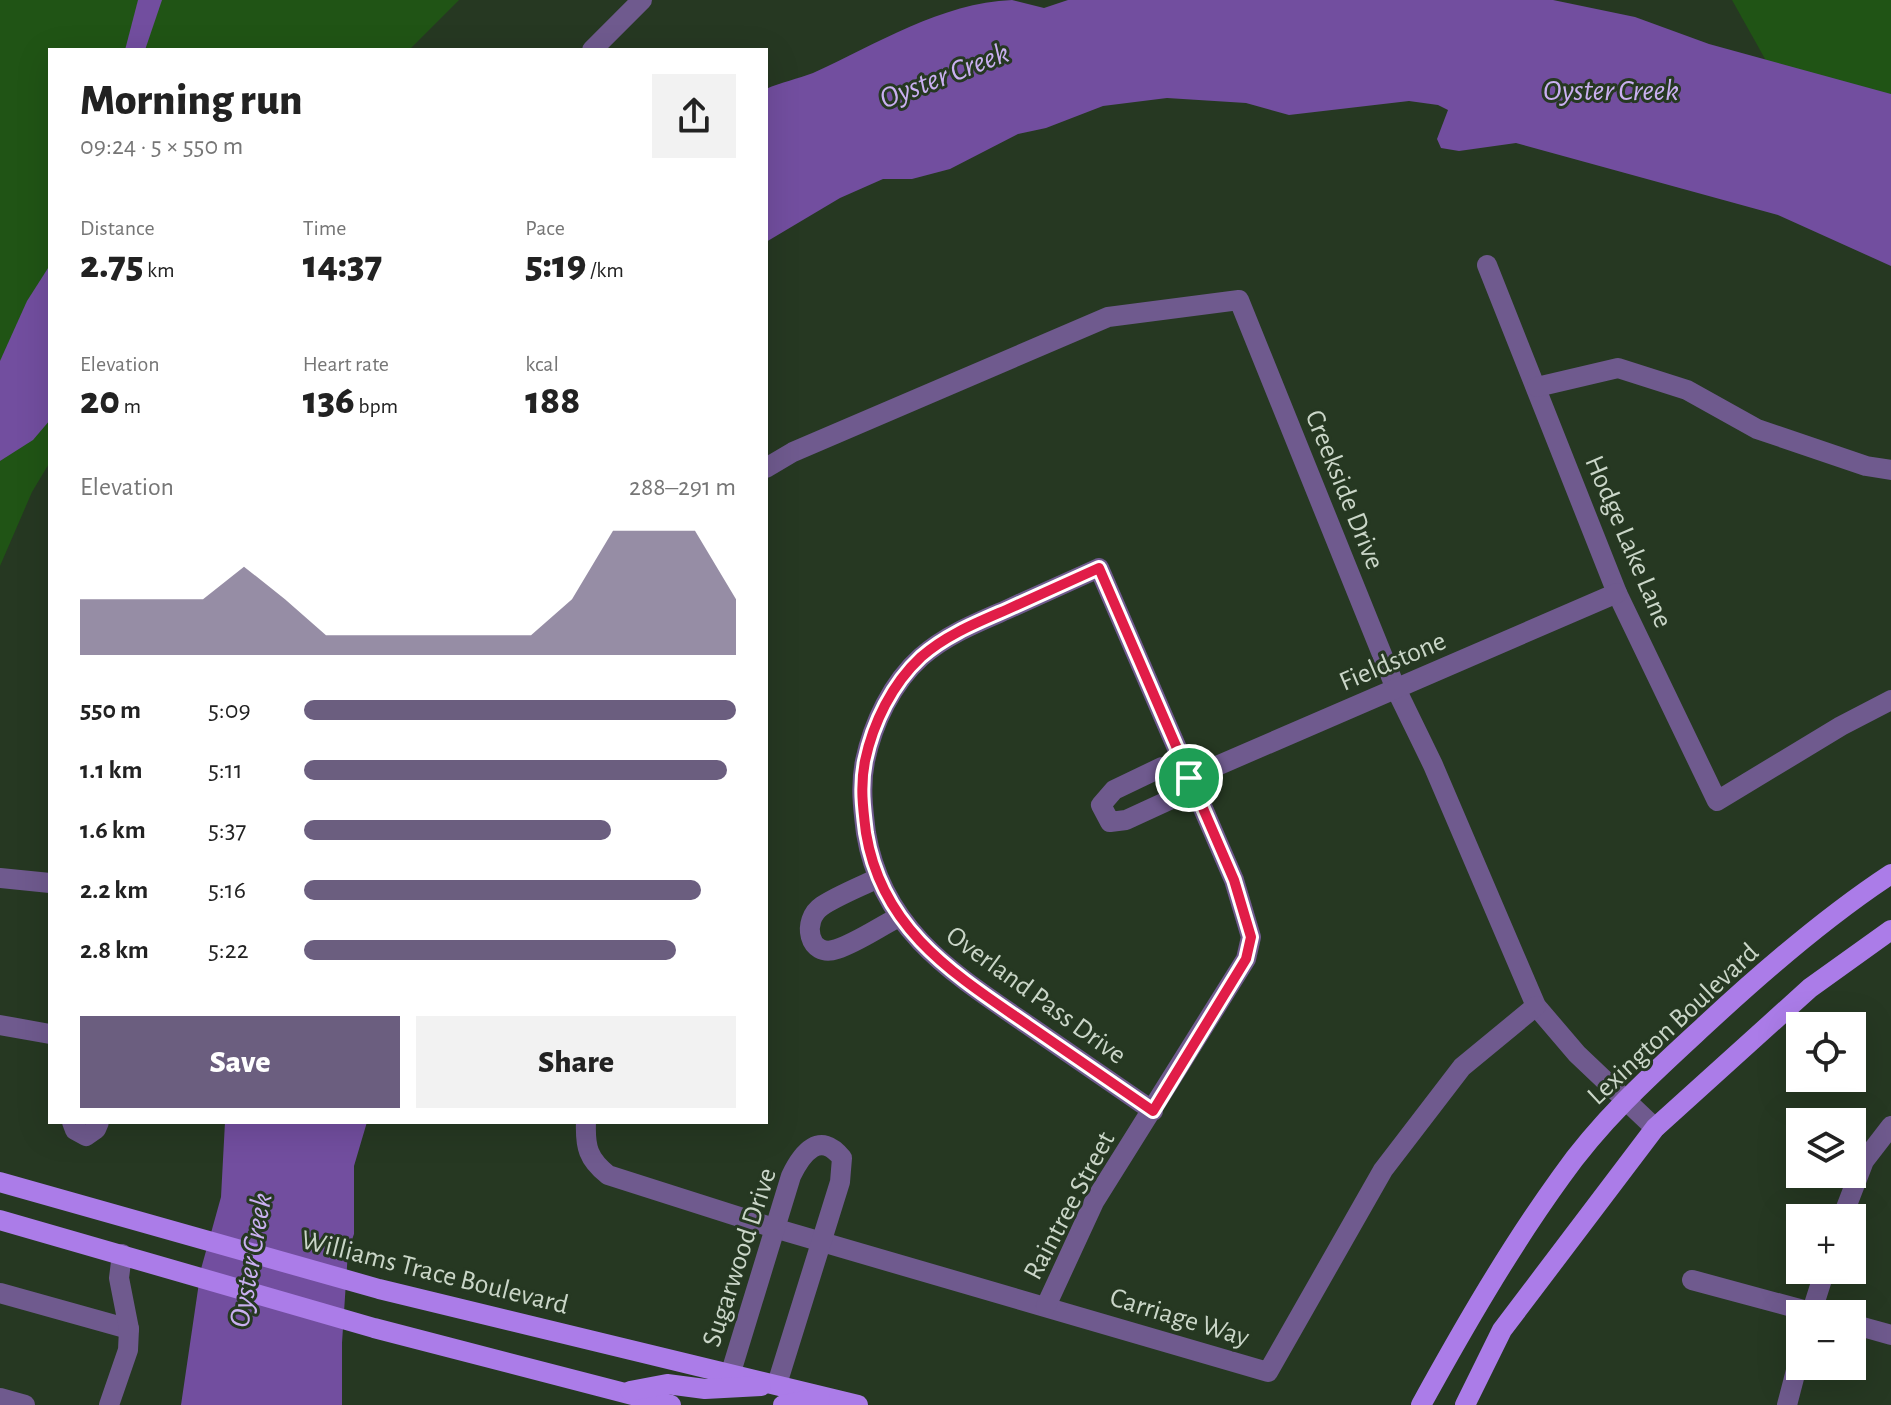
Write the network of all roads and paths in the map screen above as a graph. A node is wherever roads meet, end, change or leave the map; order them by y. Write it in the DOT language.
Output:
graph roads {
  1 [pos="642,0"];
  2 [pos="594,48"];
  3 [pos="1487,265"];
  4 [pos="1537,387"];
  5 [pos="768,467"];
  6 [pos="1891,470"];
  7 [pos="1099,568"];
  8 [pos="1617,593"];
  9 [pos="1396,689"];
  10 [pos="1891,700"];
  11 [pos="1189,778"];
  12 [pos="1891,874"];
  13 [pos="0,878"];
  14 [pos="878,878"];
  15 [pos="48,883"];
  16 [pos="899,917"];
  17 [pos="1891,930"];
  18 [pos="1536,1006"];
  19 [pos="0,1025"];
  20 [pos="48,1034"];
  21 [pos="1625,1098"];
  22 [pos="1153,1111"];
  23 [pos="73,1124"];
  24 [pos="98,1124"];
  25 [pos="586,1124"];
  26 [pos="1891,1126"];
  27 [pos="1655,1128"];
  28 [pos="0,1182"];
  29 [pos="1847,1204"];
  30 [pos="0,1220"];
  31 [pos="774,1228"];
  32 [pos="823,1241"];
  33 [pos="122,1254"];
  34 [pos="1692,1280"];
  35 [pos="0,1293"];
  36 [pos="1046,1306"];
  37 [pos="1786,1306"];
  38 [pos="1866,1328"];
  39 [pos="129,1329"];
  40 [pos="1891,1335"];
  41 [pos="731,1372"];
  42 [pos="1794,1380"];
  43 [pos="777,1384"];
  44 [pos="623,1392"];
  45 [pos="828,1397"];
  46 [pos="0,1398"];
  47 [pos="25,1405"];
  48 [pos="109,1405"];
  49 [pos="671,1405"];
  50 [pos="783,1405"];
  51 [pos="858,1405"];
  52 [pos="1421,1405"];
  53 [pos="1465,1405"];
  54 [pos="1787,1405"];
  1 -- 2 [label="street"];
  3 -- 4 [label="street, Hodge Lake Lane"];
  4 -- 6 [label="street"];
  4 -- 8 [label="street, Hodge Lake Lane"];
  5 -- 9 [label="street, Creekside Drive"];
  7 -- 11 [label="street, Raintree Street"];
  7 -- 14 [label="street, Overland Pass Drive"];
  8 -- 9 [label="street, Fieldstone"];
  8 -- 10 [label="street, Hodge Lake Lane"];
  9 -- 11 [label="street, Fieldstone"];
  9 -- 18 [label="street, Creekside Drive"];
  11 -- 22 [label="street, Raintree Street"];
  12 -- 21 [label="main road, Lexington Boulevard"];
  13 -- 15 [label="street"];
  14 -- 16 [label="street, Overland Pass Drive"];
  14 -- 16 [label="street"];
  16 -- 22 [label="street, Overland Pass Drive"];
  17 -- 27 [label="main road"];
  18 -- 21 [label="street, Creekside Drive"];
  18 -- 36 [label="street, Carriage Way"];
  19 -- 20 [label="street"];
  21 -- 27 [label="street, Creekside Drive"];
  21 -- 52 [label="main road, Lexington Boulevard"];
  22 -- 36 [label="street, Raintree Street"];
  23 -- 24 [label="street"];
  25 -- 31 [label="street"];
  26 -- 29 [label="street"];
  27 -- 53 [label="main road"];
  28 -- 41 [label="main road, Williams Trace Boulevard"];
  30 -- 33 [label="main road"];
  31 -- 32 [label="street, Carriage Way"];
  31 -- 32 [label="street, Sugarwood Drive"];
  31 -- 41 [label="street, Sugarwood Drive"];
  32 -- 36 [label="street, Carriage Way"];
  32 -- 43 [label="street, Sugarwood Drive"];
  33 -- 39 [label="street"];
  33 -- 44 [label="main road"];
  34 -- 37 [label="street"];
  35 -- 39 [label="street"];
  38 -- 40 [label="street"];
  39 -- 48 [label="street"];
  41 -- 43 [label="main road, Williams Trace Boulevard"];
  42 -- 54 [label="street"];
  43 -- 44 [label="main road"];
  43 -- 45 [label="main road, Williams Trace Boulevard"];
  44 -- 49 [label="main road"];
  45 -- 50 [label="main road"];
  45 -- 51 [label="main road, Williams Trace Boulevard"];
  46 -- 47 [label="street"];
}
